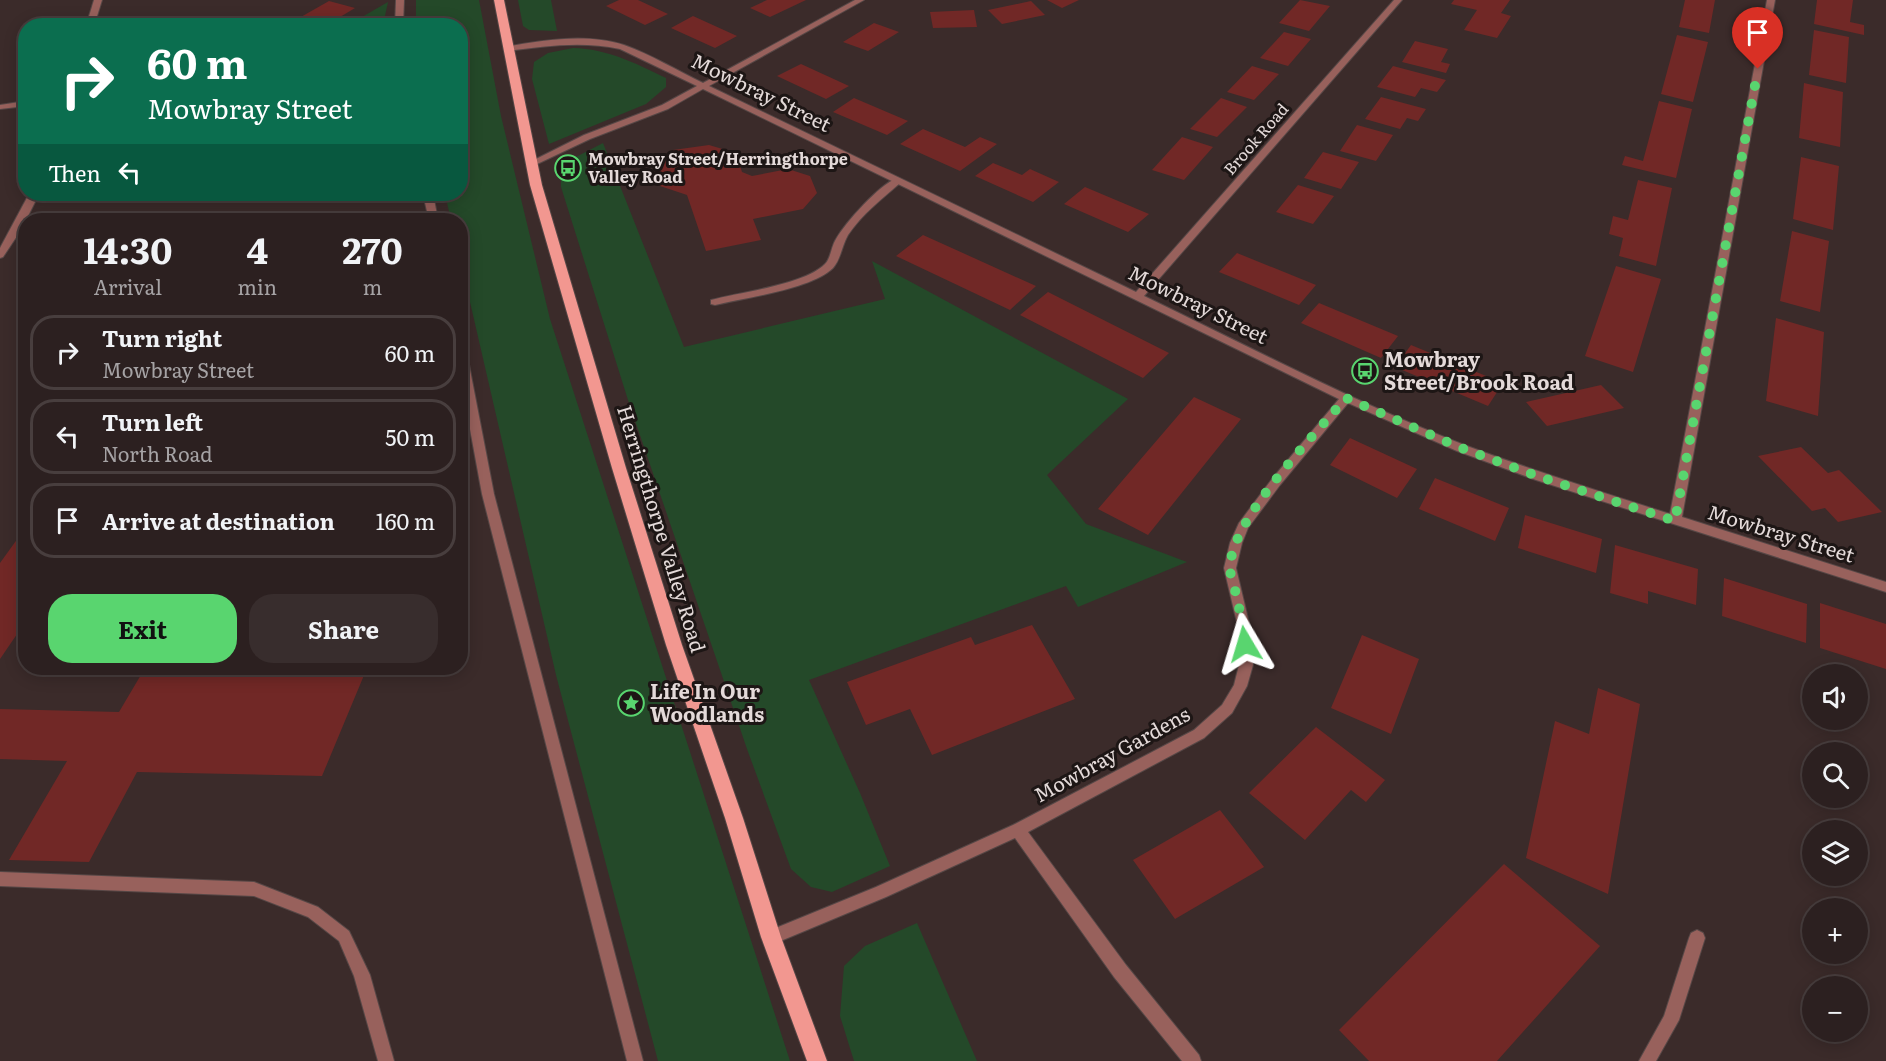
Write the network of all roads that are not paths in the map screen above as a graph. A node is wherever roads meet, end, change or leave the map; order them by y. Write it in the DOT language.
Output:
graph roads {
  1 [pos="98,0"];
  2 [pos="400,0"];
  3 [pos="499,0"];
  4 [pos="860,0"];
  5 [pos="1398,0"];
  6 [pos="1771,0"];
  7 [pos="92,18"];
  8 [pos="399,18"];
  9 [pos="508,49"];
  10 [pos="701,86"];
  11 [pos="18,104"];
  12 [pos="0,107"];
  13 [pos="532,164"];
  14 [pos="897,181"];
  15 [pos="18,226"];
  16 [pos="0,255"];
  17 [pos="1137,297"];
  18 [pos="715,302"];
  19 [pos="468,387"];
  20 [pos="1346,398"];
  21 [pos="1675,521"];
  22 [pos="1886,586"];
  23 [pos="1018,830"];
  24 [pos="0,879"];
  25 [pos="771,937"];
  26 [pos="1697,938"];
  27 [pos="386,1061"];
  28 [pos="634,1061"];
  29 [pos="817,1061"];
  30 [pos="1193,1061"];
  31 [pos="1647,1061"];
  1 -- 7 [label="street"];
  2 -- 8 [label="street"];
  3 -- 9 [label="main road, Herringthorpe Valley Road"];
  4 -- 10 [label="street"];
  5 -- 17 [label="street, Brook Road"];
  6 -- 21 [label="street"];
  9 -- 10 [label="street, Mowbray Street"];
  9 -- 13 [label="main road, Herringthorpe Valley Road"];
  10 -- 13 [label="street"];
  10 -- 14 [label="street, Mowbray Street"];
  11 -- 12 [label="street"];
  13 -- 25 [label="main road, Herringthorpe Valley Road"];
  14 -- 17 [label="street, Mowbray Street"];
  14 -- 18 [label="street"];
  15 -- 16 [label="street"];
  17 -- 20 [label="street, Mowbray Street"];
  19 -- 28 [label="street"];
  20 -- 21 [label="street, Mowbray Street"];
  20 -- 23 [label="street, Mowbray Gardens"];
  21 -- 22 [label="street, Mowbray Street"];
  23 -- 25 [label="street, Mowbray Gardens"];
  23 -- 30 [label="street"];
  24 -- 27 [label="street"];
  25 -- 29 [label="main road, Herringthorpe Valley Road"];
  26 -- 31 [label="street"];
}
